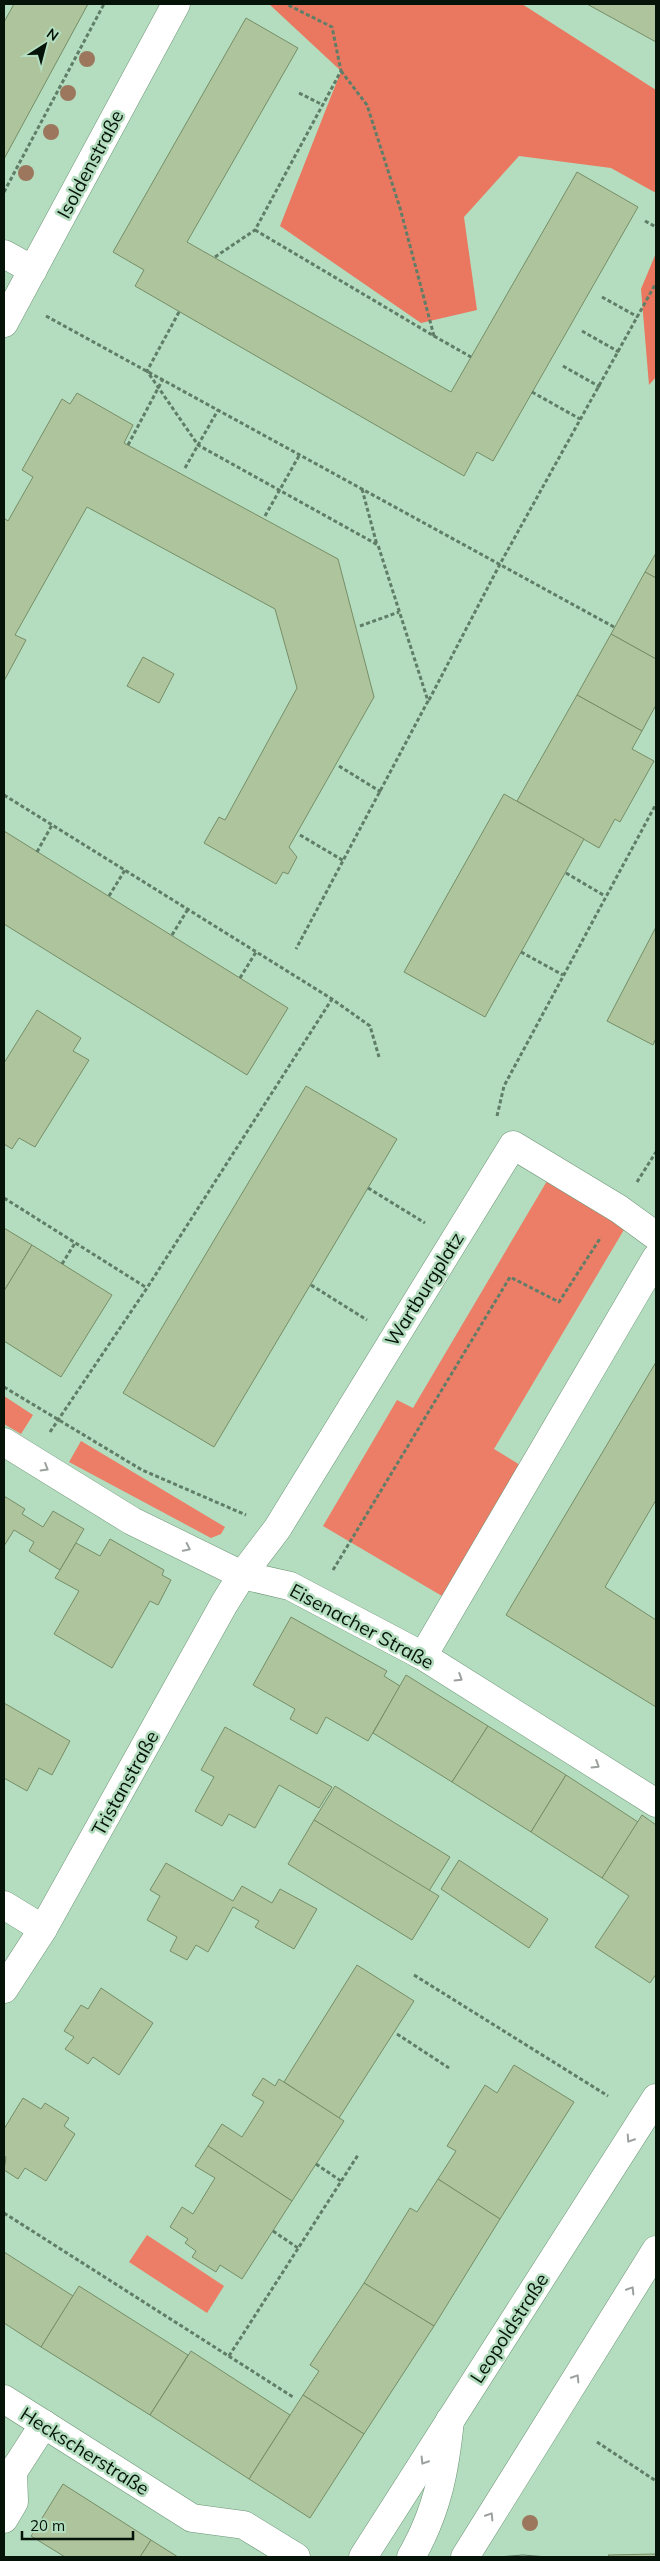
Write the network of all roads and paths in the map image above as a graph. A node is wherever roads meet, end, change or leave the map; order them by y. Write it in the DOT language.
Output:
graph roads {
  1 [pos="104,4"];
  2 [pos="176,4"];
  3 [pos="286,4"];
  4 [pos="341,71"];
  5 [pos="299,93"];
  6 [pos="323,105"];
  7 [pos="4,192"];
  8 [pos="645,221"];
  9 [pos="656,228"];
  10 [pos="255,230"];
  11 [pos="4,254"];
  12 [pos="215,258"];
  13 [pos="33,270"];
  14 [pos="656,283"];
  15 [pos="602,297"];
  16 [pos="10,312"];
  17 [pos="179,312"];
  18 [pos="638,317"];
  19 [pos="582,331"];
  20 [pos="434,336"];
  21 [pos="619,352"];
  22 [pos="471,357"];
  23 [pos="563,366"];
  24 [pos="147,371"];
  25 [pos="163,379"];
  26 [pos="600,387"];
  27 [pos="159,388"];
  28 [pos="532,392"];
  29 [pos="218,410"];
  30 [pos="580,419"];
  31 [pos="128,445"];
  32 [pos="198,445"];
  33 [pos="300,454"];
  34 [pos="184,468"];
  35 [pos="362,488"];
  36 [pos="280,491"];
  37 [pos="265,516"];
  38 [pos="378,545"];
  39 [pos="500,564"];
  40 [pos="399,612"];
  41 [pos="360,626"];
  42 [pos="614,627"];
  43 [pos="428,700"];
  44 [pos="339,766"];
  45 [pos="381,792"];
  46 [pos="4,795"];
  47 [pos="656,804"];
  48 [pos="52,825"];
  49 [pos="300,835"];
  50 [pos="37,852"];
  51 [pos="344,861"];
  52 [pos="125,870"];
  53 [pos="566,873"];
  54 [pos="109,896"];
  55 [pos="606,896"];
  56 [pos="188,909"];
  57 [pos="172,935"];
  58 [pos="296,949"];
  59 [pos="256,952"];
  60 [pos="521,952"];
  61 [pos="563,975"];
  62 [pos="240,978"];
  63 [pos="332,999"];
  64 [pos="378,1057"];
  65 [pos="496,1124"];
  66 [pos="368,1188"];
  67 [pos="4,1199"];
  68 [pos="619,1209"];
  69 [pos="656,1236"];
  70 [pos="454,1241"];
  71 [pos="75,1243"];
  72 [pos="656,1258"];
  73 [pos="62,1264"];
  74 [pos="311,1284"];
  75 [pos="147,1288"];
  76 [pos="394,1337"];
  77 [pos="4,1387"];
  78 [pos="57,1420"];
  79 [pos="4,1442"];
  80 [pos="32,1460"];
  81 [pos="276,1528"];
  82 [pos="242,1575"];
  83 [pos="316,1598"];
  84 [pos="423,1656"];
  85 [pos="656,1803"];
  86 [pos="4,1905"];
  87 [pos="43,1929"];
  88 [pos="414,1975"];
  89 [pos="4,1989"];
  90 [pos="397,2034"];
  91 [pos="449,2068"];
  92 [pos="608,2096"];
  93 [pos="656,2098"];
  94 [pos="358,2155"];
  95 [pos="316,2164"];
  96 [pos="342,2181"];
  97 [pos="4,2213"];
  98 [pos="273,2231"];
  99 [pos="298,2248"];
  100 [pos="656,2250"];
  101 [pos="229,2356"];
  102 [pos="293,2397"];
  103 [pos="4,2399"];
  104 [pos="450,2420"];
  105 [pos="44,2424"];
  106 [pos="597,2442"];
  107 [pos="656,2481"];
  108 [pos="4,2519"];
  109 [pos="296,2557"];
  110 [pos="363,2557"];
  111 [pos="411,2557"];
  112 [pos="465,2557"];
  1 -- 7 [label="path"];
  2 -- 13 [label="street, Isoldenstraße"];
  3 -- 4 [label="path"];
  4 -- 6 [label="path"];
  4 -- 20 [label="path"];
  5 -- 6 [label="path"];
  6 -- 10 [label="path"];
  8 -- 9 [label="path"];
  10 -- 12 [label="path"];
  10 -- 20 [label="path"];
  11 -- 13 [label="street"];
  13 -- 16 [label="street, Isoldenstraße"];
  14 -- 18 [label="path"];
  15 -- 18 [label="path"];
  16 -- 24 [label="path"];
  17 -- 24 [label="path"];
  18 -- 21 [label="path"];
  19 -- 21 [label="path"];
  20 -- 22 [label="path"];
  21 -- 26 [label="path"];
  23 -- 26 [label="path"];
  24 -- 25 [label="path"];
  24 -- 27 [label="path"];
  25 -- 27 [label="path"];
  25 -- 29 [label="path"];
  26 -- 30 [label="path"];
  27 -- 31 [label="path"];
  27 -- 32 [label="path"];
  28 -- 30 [label="path"];
  29 -- 32 [label="path"];
  29 -- 33 [label="path"];
  30 -- 39 [label="path"];
  32 -- 34 [label="path"];
  32 -- 36 [label="path"];
  33 -- 35 [label="path"];
  33 -- 36 [label="path"];
  35 -- 38 [label="path"];
  35 -- 39 [label="path"];
  36 -- 37 [label="path"];
  36 -- 38 [label="path"];
  38 -- 40 [label="path"];
  39 -- 42 [label="path"];
  39 -- 43 [label="path"];
  40 -- 41 [label="path"];
  40 -- 43 [label="path"];
  43 -- 45 [label="path"];
  44 -- 45 [label="path"];
  45 -- 51 [label="path"];
  46 -- 48 [label="path"];
  47 -- 55 [label="path"];
  48 -- 50 [label="path"];
  48 -- 52 [label="path"];
  49 -- 51 [label="path"];
  51 -- 58 [label="path"];
  52 -- 54 [label="path"];
  52 -- 56 [label="path"];
  53 -- 55 [label="path"];
  55 -- 61 [label="path"];
  56 -- 57 [label="path"];
  56 -- 59 [label="path"];
  59 -- 62 [label="path"];
  59 -- 63 [label="path"];
  60 -- 61 [label="path"];
  61 -- 65 [label="path"];
  63 -- 64 [label="path"];
  63 -- 75 [label="path"];
  66 -- 70 [label="path"];
  67 -- 71 [label="path"];
  68 -- 69 [label="street, Wartburgplatz"];
  68 -- 70 [label="street, Wartburgplatz"];
  68 -- 83 [label="path"];
  70 -- 76 [label="street, Wartburgplatz"];
  71 -- 73 [label="path"];
  71 -- 75 [label="path"];
  72 -- 84 [label="street"];
  74 -- 76 [label="path"];
  75 -- 78 [label="path"];
  76 -- 81 [label="street, Wartburgplatz"];
  77 -- 78 [label="path"];
  78 -- 80 [label="path"];
  78 -- 81 [label="path"];
  79 -- 80 [label="street, Eisenacher Straße"];
  80 -- 82 [label="street, Eisenacher Straße, one-way"];
  81 -- 82 [label="street, Wartburgplatz"];
  82 -- 83 [label="street, Eisenacher Straße"];
  82 -- 87 [label="street, Tristanstraße"];
  83 -- 84 [label="street, Eisenacher Straße"];
  84 -- 85 [label="street, Eisenacher Straße, one-way"];
  86 -- 87 [label="street"];
  87 -- 89 [label="street, Tristanstraße"];
  88 -- 92 [label="path"];
  90 -- 91 [label="path"];
  93 -- 104 [label="street, Leopoldstraße, one-way"];
  94 -- 96 [label="path"];
  95 -- 96 [label="path"];
  96 -- 99 [label="path"];
  97 -- 101 [label="path"];
  98 -- 99 [label="path"];
  99 -- 101 [label="path"];
  112 -- 100 [label="street, one-way"];
  101 -- 102 [label="path"];
  103 -- 105 [label="street, Heckscherstraße"];
  104 -- 110 [label="street, Leopoldstraße, one-way"];
  104 -- 111 [label="street"];
  105 -- 108 [label="street"];
  105 -- 109 [label="street, Heckscherstraße"];
  106 -- 107 [label="path"];
}
